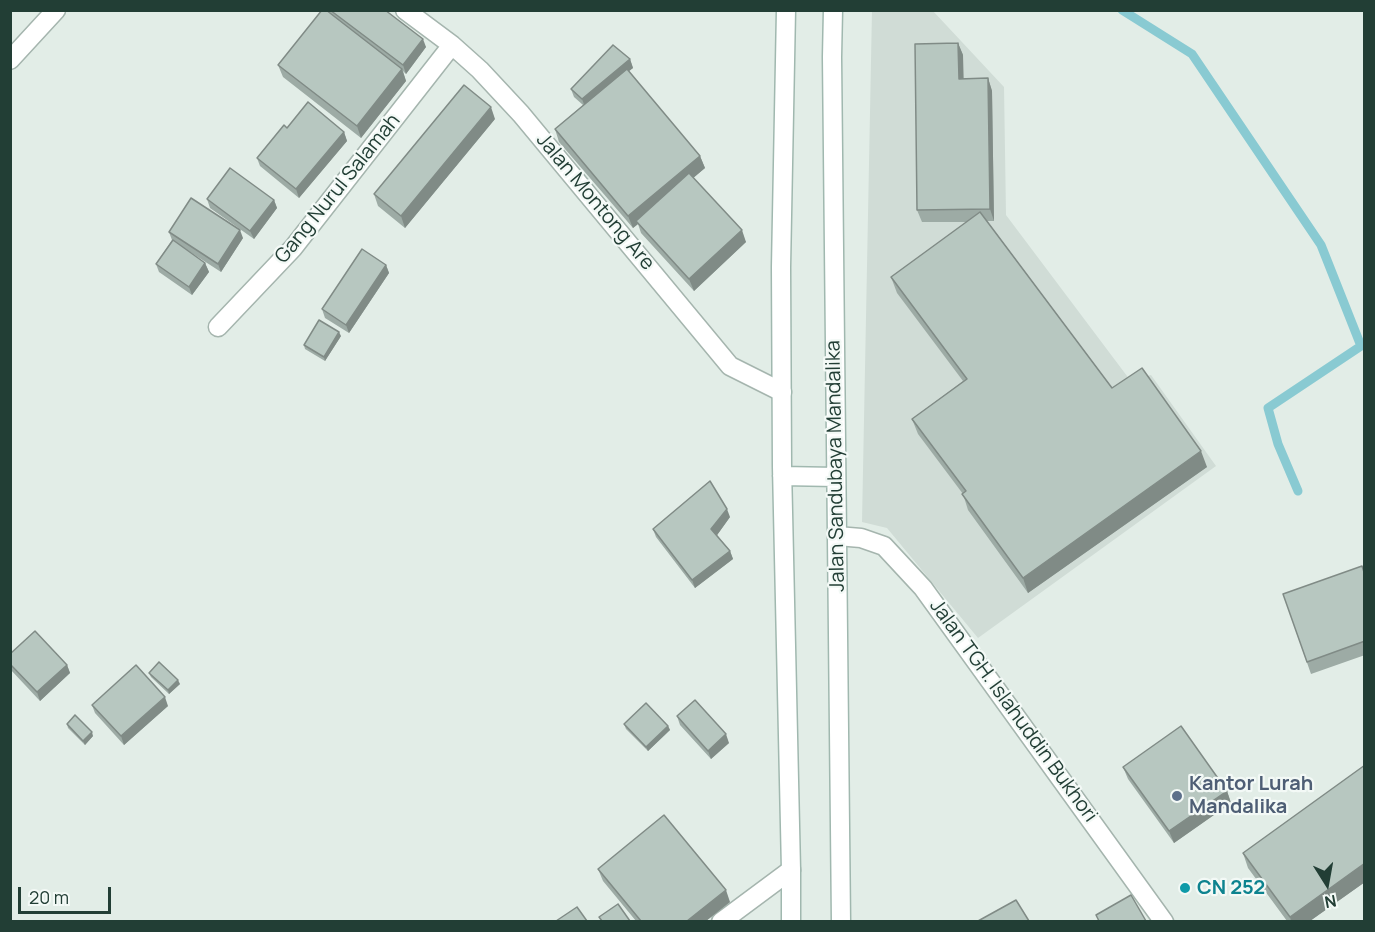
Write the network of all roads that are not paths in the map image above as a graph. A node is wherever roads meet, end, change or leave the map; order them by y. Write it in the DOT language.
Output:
graph roads {
  1 [pos="405,10"];
  2 [pos="786,10"];
  3 [pos="834,10"];
  4 [pos="55,11"];
  5 [pos="452,45"];
  6 [pos="10,60"];
  7 [pos="218,327"];
  8 [pos="782,392"];
  9 [pos="782,476"];
  10 [pos="836,477"];
  11 [pos="837,536"];
  12 [pos="791,870"];
  13 [pos="721,921"];
  14 [pos="791,921"];
  15 [pos="841,921"];
  16 [pos="1164,921"];
  1 -- 5 [label="main road, Jalan Montong Are"];
  2 -- 8 [label="main road"];
  3 -- 10 [label="main road, Jalan Sandubaya Mandalika"];
  4 -- 6 [label="main road"];
  5 -- 7 [label="main road, Gang Nurul Salamah"];
  5 -- 8 [label="main road, Jalan Montong Are"];
  8 -- 9 [label="main road"];
  9 -- 10 [label="main road"];
  9 -- 12 [label="main road"];
  10 -- 11 [label="main road, Jalan Sandubaya Mandalika"];
  11 -- 15 [label="main road, Jalan Sandubaya Mandalika"];
  11 -- 16 [label="main road, Jalan TGH. Islahuddin Bukhori"];
  12 -- 13 [label="main road"];
  12 -- 14 [label="main road"];
}
